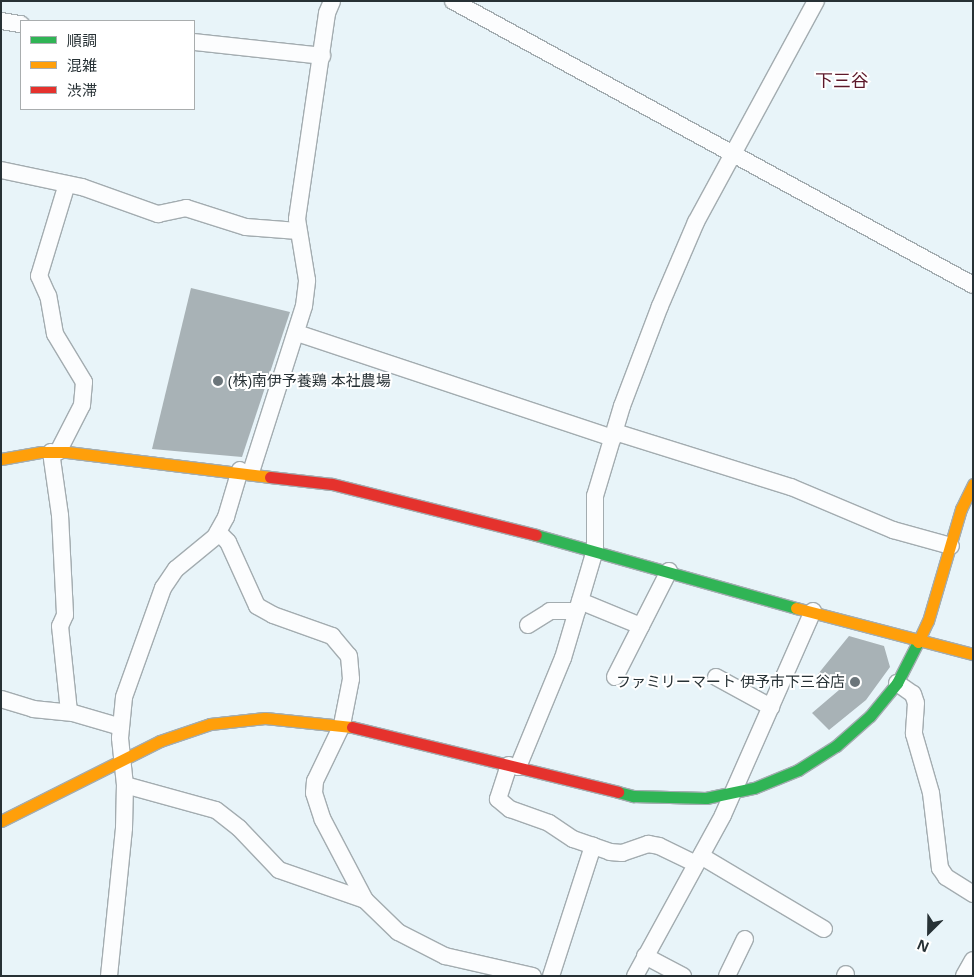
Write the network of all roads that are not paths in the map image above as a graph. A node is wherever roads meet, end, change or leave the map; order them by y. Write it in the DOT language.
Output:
graph roads {
  1 [pos="332,1"];
  2 [pos="453,1"];
  3 [pos="816,1"];
  4 [pos="1,21"];
  5 [pos="20,24"];
  6 [pos="195,42"];
  7 [pos="322,56"];
  8 [pos="732,154"];
  9 [pos="1,170"];
  10 [pos="67,184"];
  11 [pos="298,231"];
  12 [pos="973,285"];
  13 [pos="298,333"];
  14 [pos="614,435"];
  15 [pos="55,452"];
  16 [pos="1,459"];
  17 [pos="245,471"];
  18 [pos="973,484"];
  19 [pos="218,532"];
  20 [pos="951,546"];
  21 [pos="595,550"];
  22 [pos="669,571"];
  23 [pos="578,606"];
  24 [pos="812,612"];
  25 [pos="528,625"];
  26 [pos="641,626"];
  27 [pos="920,642"];
  28 [pos="973,654"];
  29 [pos="615,677"];
  30 [pos="716,677"];
  31 [pos="897,683"];
  32 [pos="1,699"];
  33 [pos="771,707"];
  34 [pos="69,712"];
  35 [pos="342,725"];
  36 [pos="121,727"];
  37 [pos="122,757"];
  38 [pos="514,766"];
  39 [pos="125,785"];
  40 [pos="733,793"];
  41 [pos="1,821"];
  42 [pos="593,846"];
  43 [pos="698,860"];
  44 [pos="973,894"];
  45 [pos="365,900"];
  46 [pos="824,929"];
  47 [pos="745,939"];
  48 [pos="645,956"];
  49 [pos="973,960"];
  50 [pos="458,969"];
  51 [pos="109,976"];
  52 [pos="533,976"];
  53 [pos="551,976"];
  54 [pos="635,976"];
  55 [pos="683,976"];
  56 [pos="727,976"];
  57 [pos="964,976"];
  1 -- 7 [label="street"];
  2 -- 8 [label="street"];
  3 -- 8 [label="street"];
  4 -- 5 [label="street"];
  6 -- 7 [label="street"];
  7 -- 11 [label="street"];
  8 -- 12 [label="street"];
  8 -- 14 [label="street"];
  9 -- 10 [label="street"];
  10 -- 11 [label="street"];
  10 -- 15 [label="street"];
  11 -- 13 [label="street"];
  13 -- 14 [label="street"];
  13 -- 17 [label="street"];
  14 -- 20 [label="street"];
  14 -- 21 [label="street"];
  15 -- 16 [label="street"];
  15 -- 17 [label="street"];
  15 -- 34 [label="street"];
  17 -- 19 [label="street"];
  17 -- 21 [label="street"];
  18 -- 20 [label="street"];
  19 -- 35 [label="street"];
  19 -- 36 [label="street"];
  20 -- 27 [label="street"];
  21 -- 22 [label="street"];
  21 -- 23 [label="street"];
  22 -- 24 [label="street"];
  22 -- 26 [label="street"];
  23 -- 25 [label="street"];
  23 -- 26 [label="street"];
  23 -- 38 [label="street"];
  24 -- 27 [label="street"];
  24 -- 33 [label="street"];
  26 -- 29 [label="street"];
  27 -- 28 [label="street"];
  27 -- 31 [label="street"];
  30 -- 33 [label="street"];
  31 -- 40 [label="street"];
  31 -- 44 [label="street"];
  32 -- 34 [label="street"];
  33 -- 40 [label="street"];
  34 -- 36 [label="street"];
  35 -- 37 [label="street"];
  35 -- 38 [label="street"];
  35 -- 45 [label="street"];
  36 -- 37 [label="street"];
  37 -- 39 [label="street"];
  37 -- 41 [label="street"];
  38 -- 40 [label="street"];
  38 -- 42 [label="street"];
  39 -- 45 [label="street"];
  39 -- 51 [label="street"];
  40 -- 43 [label="street"];
  42 -- 43 [label="street"];
  42 -- 53 [label="street"];
  43 -- 46 [label="street"];
  43 -- 48 [label="street"];
  45 -- 50 [label="street"];
  47 -- 56 [label="street"];
  48 -- 54 [label="street"];
  48 -- 55 [label="street"];
  49 -- 57 [label="street"];
  50 -- 52 [label="street"];
}
